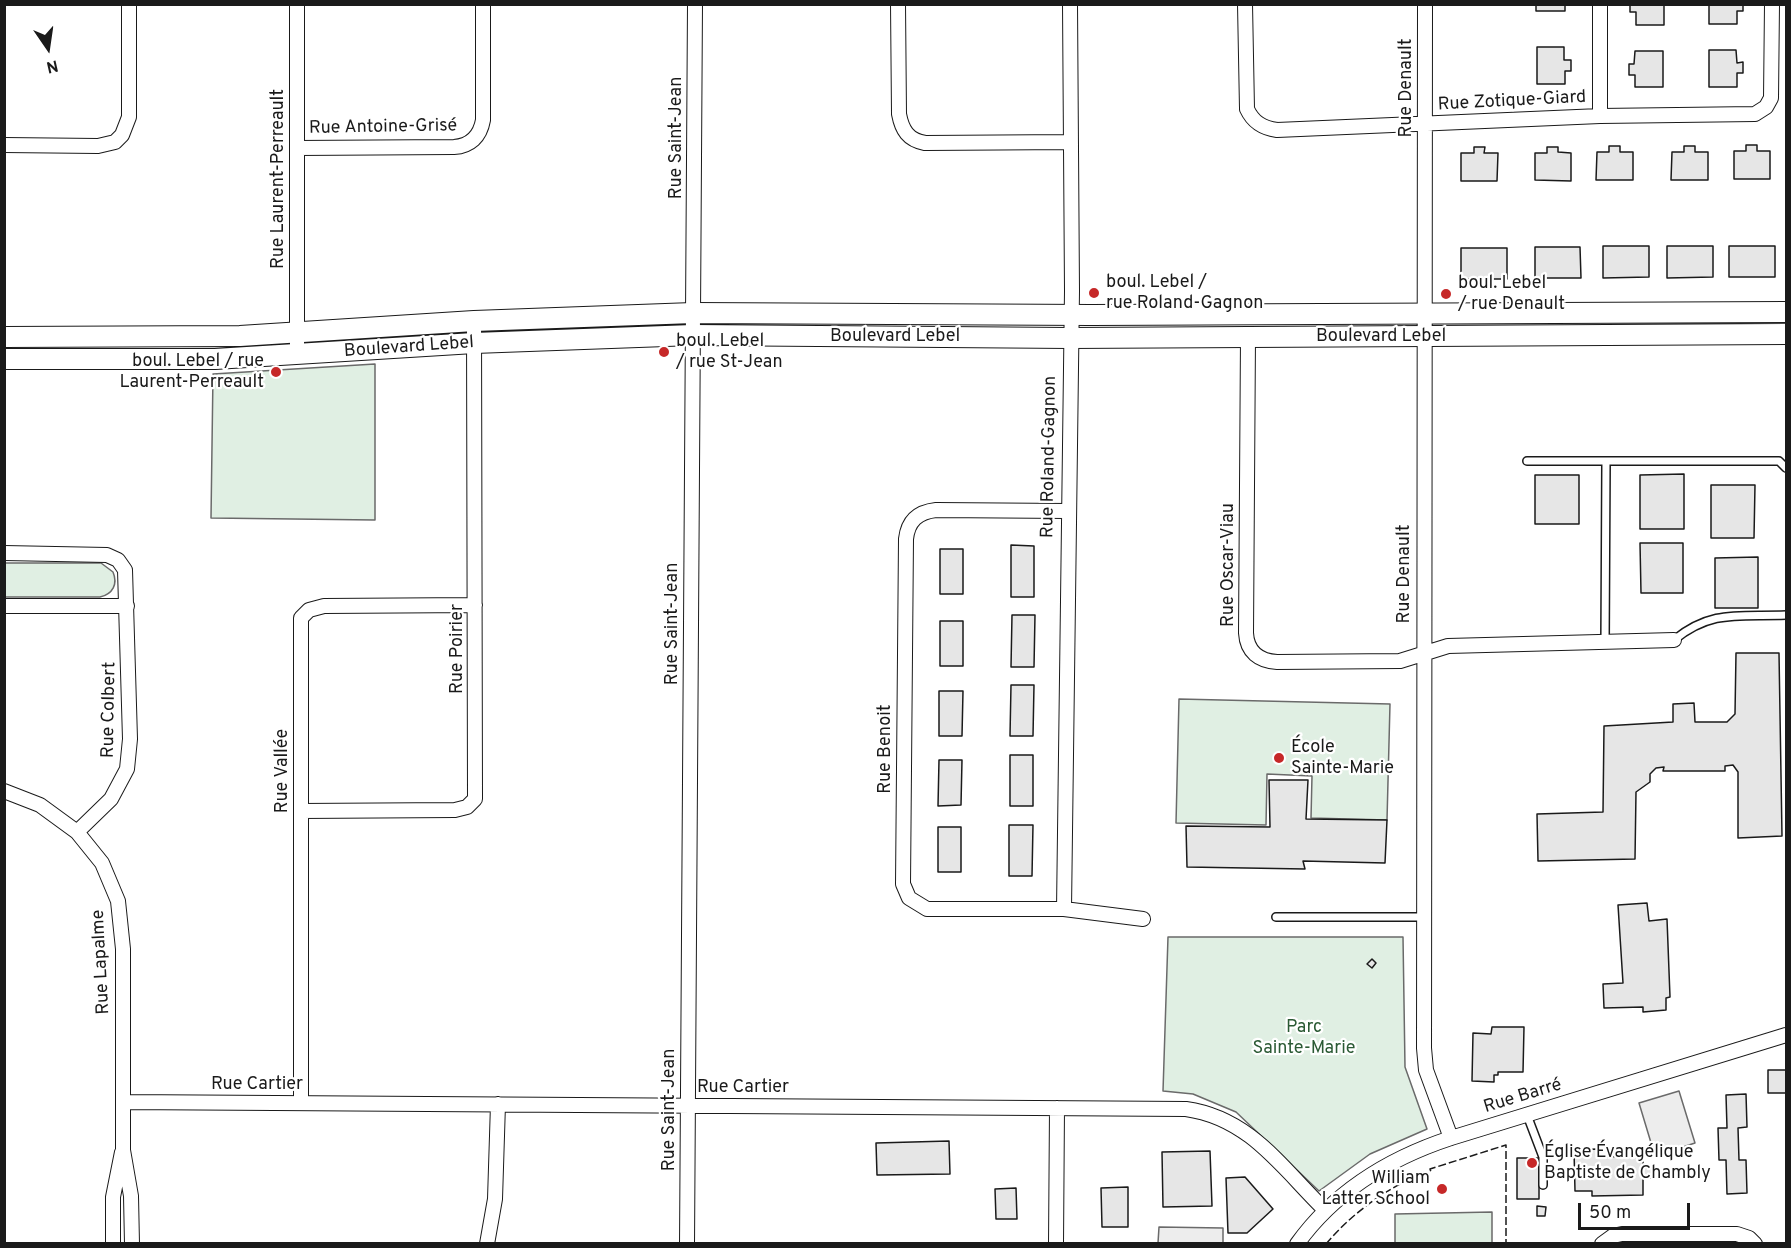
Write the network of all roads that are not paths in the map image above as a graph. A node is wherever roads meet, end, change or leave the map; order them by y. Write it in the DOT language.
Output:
graph roads {
  1 [pos="129,4"];
  2 [pos="297,4"];
  3 [pos="483,4"];
  4 [pos="695,4"];
  5 [pos="898,4"];
  6 [pos="1070,4"];
  7 [pos="1245,4"];
  8 [pos="1425,4"];
  9 [pos="1600,4"];
  10 [pos="1772,4"];
  11 [pos="1600,116"];
  12 [pos="1425,124"];
  13 [pos="1071,142"];
  14 [pos="4,145"];
  15 [pos="297,148"];
  16 [pos="1786,312"];
  17 [pos="693,313"];
  18 [pos="1424,314"];
  19 [pos="1071,315"];
  20 [pos="474,321"];
  21 [pos="297,333"];
  22 [pos="1786,334"];
  23 [pos="693,335"];
  24 [pos="1424,336"];
  25 [pos="4,337"];
  26 [pos="1248,337"];
  27 [pos="1070,338"];
  28 [pos="474,344"];
  29 [pos="297,355"];
  30 [pos="4,359"];
  31 [pos="1527,461"];
  32 [pos="1606,461"];
  33 [pos="1786,468"];
  34 [pos="1067,511"];
  35 [pos="4,553"];
  36 [pos="476,605"];
  37 [pos="4,606"];
  38 [pos="128,606"];
  39 [pos="1786,615"];
  40 [pos="1674,640"];
  41 [pos="1605,644"];
  42 [pos="1423,653"];
  43 [pos="4,791"];
  44 [pos="301,812"];
  45 [pos="77,832"];
  46 [pos="1064,909"];
  47 [pos="1276,917"];
  48 [pos="1424,917"];
  49 [pos="1143,919"];
  50 [pos="1786,1035"];
  51 [pos="123,1102"];
  52 [pos="301,1103"];
  53 [pos="498,1104"];
  54 [pos="688,1106"];
  55 [pos="1057,1108"];
  56 [pos="1527,1115"];
  57 [pos="1451,1138"];
  58 [pos="123,1150"];
  59 [pos="1543,1185"];
  60 [pos="1325,1210"];
  61 [pos="113,1244"];
  62 [pos="132,1244"];
  63 [pos="487,1244"];
  64 [pos="687,1244"];
  65 [pos="1056,1244"];
  66 [pos="1296,1244"];
  67 [pos="1602,1244"];
  68 [pos="1755,1244"];
  1 -- 14 [label="street"];
  2 -- 15 [label="street, Rue Laurent-Perreault"];
  3 -- 15 [label="street, Rue Antoine-Grisé"];
  4 -- 17 [label="street, Rue Saint-Jean"];
  5 -- 13 [label="street"];
  6 -- 13 [label="street, Rue Roland-Gagnon"];
  7 -- 12 [label="street, Rue Zotique-Giard"];
  8 -- 12 [label="street, Rue Denault"];
  9 -- 11 [label="street, Rue Zotique-Giard"];
  10 -- 11 [label="street, Rue Zotique-Giard"];
  11 -- 12 [label="street, Rue Zotique-Giard"];
  12 -- 18 [label="street, Rue Denault"];
  13 -- 19 [label="street, Rue Roland-Gagnon"];
  15 -- 21 [label="street, Rue Laurent-Perreault"];
  16 -- 18 [label="street, Boulevard Lebel"];
  17 -- 19 [label="street, Boulevard Lebel"];
  17 -- 20 [label="street, Boulevard Lebel"];
  17 -- 23 [label="street, Rue Saint-Jean"];
  18 -- 19 [label="street, Boulevard Lebel"];
  18 -- 24 [label="street, Rue Denault"];
  19 -- 27 [label="street, Rue Roland-Gagnon"];
  20 -- 21 [label="street, Boulevard Lebel"];
  20 -- 28 [label="street, Rue Poirier"];
  21 -- 25 [label="street, Boulevard Lebel"];
  21 -- 29 [label="street, Rue Laurent-Perreault"];
  22 -- 24 [label="street, Boulevard Lebel"];
  23 -- 27 [label="street, Boulevard Lebel"];
  23 -- 28 [label="street, Boulevard Lebel"];
  23 -- 54 [label="street, Rue Saint-Jean"];
  24 -- 26 [label="street, Boulevard Lebel"];
  24 -- 42 [label="street, Rue Denault"];
  26 -- 27 [label="street, Boulevard Lebel"];
  26 -- 42 [label="street, Rue Oscar-Viau"];
  27 -- 34 [label="street, Rue Roland-Gagnon"];
  28 -- 29 [label="street, Boulevard Lebel"];
  28 -- 36 [label="street, Rue Poirier"];
  29 -- 30 [label="street, Boulevard Lebel"];
  31 -- 32 [label="lane"];
  32 -- 33 [label="lane"];
  32 -- 41 [label="lane"];
  34 -- 46 [label="street, Rue Roland-Gagnon"];
  34 -- 46 [label="street, Rue Benoit"];
  35 -- 38 [label="street, Rue Colbert"];
  36 -- 44 [label="street, Rue Poirier"];
  36 -- 44 [label="street, Rue Vallée"];
  37 -- 38 [label="street"];
  38 -- 45 [label="street, Rue Colbert"];
  39 -- 40 [label="lane"];
  40 -- 41 [label="street, Rue Oscar-Viau"];
  41 -- 42 [label="street, Rue Oscar-Viau"];
  42 -- 48 [label="street, Rue Denault"];
  43 -- 45 [label="street, Rue Lapalme"];
  44 -- 52 [label="street, Rue Vallée"];
  45 -- 51 [label="street, Rue Lapalme"];
  46 -- 49 [label="street, Rue Benoit"];
  47 -- 48 [label="lane"];
  48 -- 57 [label="street, Rue Denault"];
  50 -- 56 [label="street, Rue Barré"];
  51 -- 52 [label="street, Rue Cartier"];
  51 -- 58 [label="street, Rue Lapalme"];
  52 -- 53 [label="street, Rue Cartier"];
  53 -- 54 [label="street, Rue Cartier"];
  53 -- 63 [label="street"];
  54 -- 55 [label="street, Rue Cartier"];
  54 -- 64 [label="street, Rue Saint-Jean"];
  55 -- 60 [label="street, Rue Cartier"];
  55 -- 65 [label="street"];
  56 -- 57 [label="street, Rue Barré"];
  56 -- 59 [label="lane"];
  57 -- 60 [label="street, Rue Barré"];
  58 -- 61 [label="street, Rue Lapalme"];
  58 -- 62 [label="street, Rue Lapalme"];
  60 -- 66 [label="street, Rue Barré"];
  67 -- 68 [label="street"];
}
